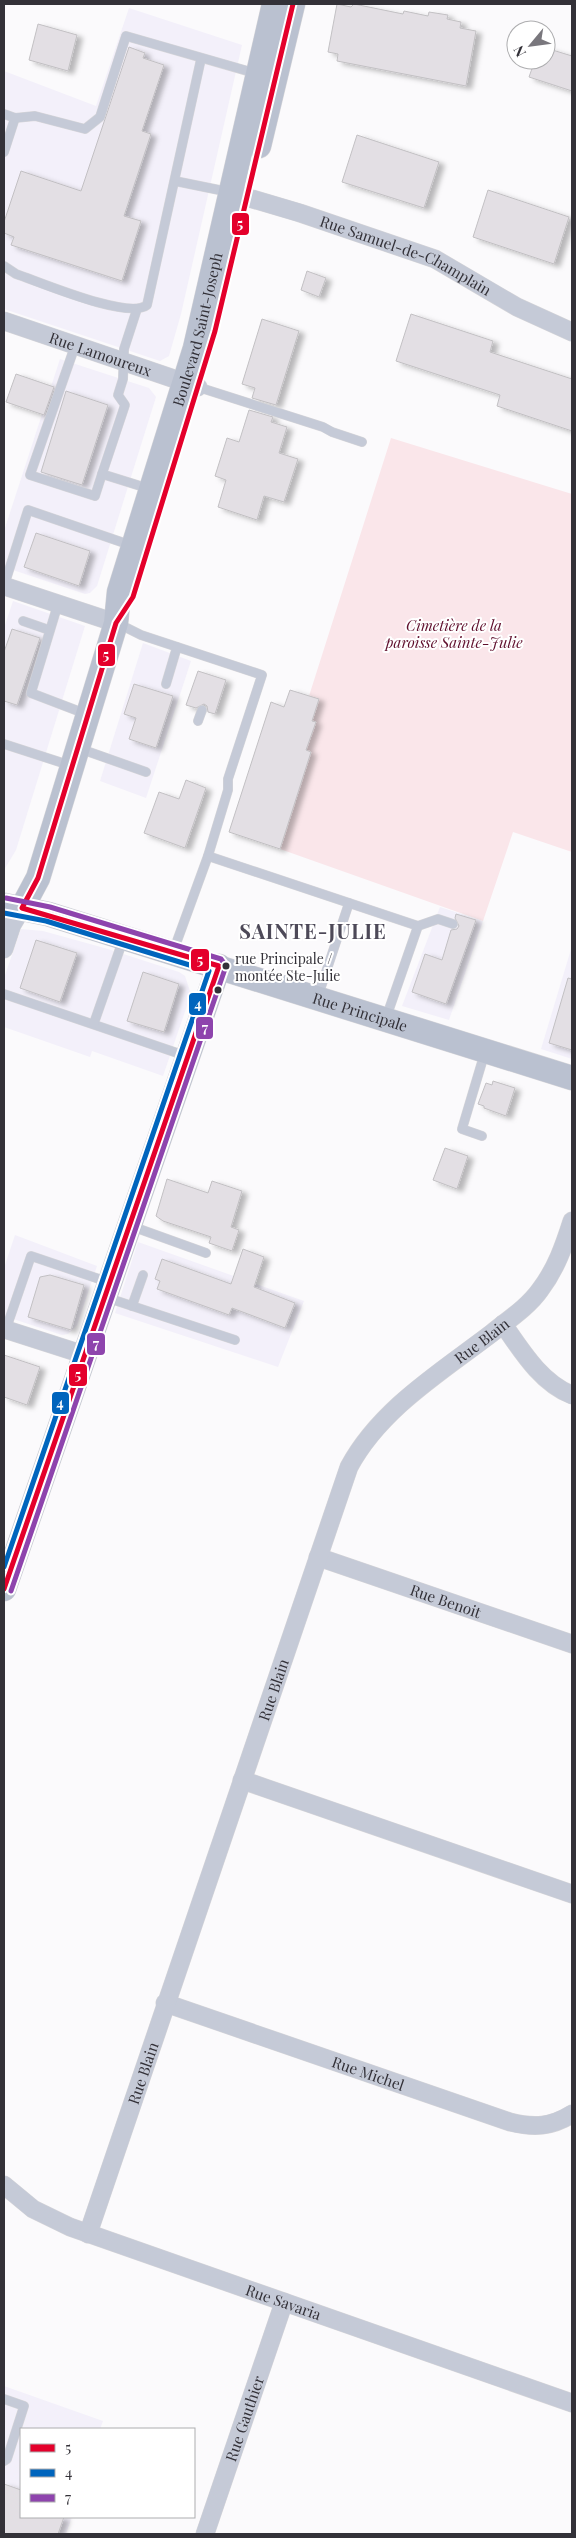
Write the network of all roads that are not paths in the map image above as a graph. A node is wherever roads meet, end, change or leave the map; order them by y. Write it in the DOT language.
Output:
graph roads {
  1 [pos="274,4"];
  2 [pos="292,4"];
  3 [pos="201,58"];
  4 [pos="258,74"];
  5 [pos="4,114"];
  6 [pos="15,118"];
  7 [pos="4,152"];
  8 [pos="175,181"];
  9 [pos="239,195"];
  10 [pos="4,266"];
  11 [pos="137,309"];
  12 [pos="4,322"];
  13 [pos="572,332"];
  14 [pos="75,346"];
  15 [pos="124,362"];
  16 [pos="191,384"];
  17 [pos="362,442"];
  18 [pos="102,474"];
  19 [pos="151,489"];
  20 [pos="133,546"];
  21 [pos="4,586"];
  22 [pos="58,604"];
  23 [pos="23,621"];
  24 [pos="116,623"];
  25 [pos="49,630"];
  26 [pos="177,647"];
  27 [pos="166,684"];
  28 [pos="202,710"];
  29 [pos="88,714"];
  30 [pos="198,721"];
  31 [pos="4,744"];
  32 [pos="75,757"];
  33 [pos="146,772"];
  34 [pos="208,856"];
  35 [pos="349,903"];
  36 [pos="13,906"];
  37 [pos="453,924"];
  38 [pos="418,926"];
  39 [pos="124,937"];
  40 [pos="4,949"];
  41 [pos="173,952"];
  42 [pos="219,966"];
  43 [pos="4,994"];
  44 [pos="318,996"];
  45 [pos="386,1018"];
  46 [pos="94,1023"];
  47 [pos="486,1050"];
  48 [pos="187,1057"];
  49 [pos="572,1078"];
  50 [pos="482,1136"];
  51 [pos="572,1222"];
  52 [pos="130,1225"];
  53 [pos="206,1253"];
  54 [pos="143,1275"];
  55 [pos="107,1290"];
  56 [pos="132,1306"];
  57 [pos="503,1324"];
  58 [pos="5,1329"];
  59 [pos="235,1340"];
  60 [pos="85,1355"];
  61 [pos="572,1395"];
  62 [pos="318,1557"];
  63 [pos="4,1589"];
  64 [pos="572,1644"];
  65 [pos="242,1780"];
  66 [pos="572,1894"];
  67 [pos="165,2003"];
  68 [pos="572,2114"];
  69 [pos="4,2185"];
  70 [pos="88,2234"];
  71 [pos="284,2302"];
  72 [pos="4,2399"];
  73 [pos="572,2403"];
  74 [pos="4,2461"];
  75 [pos="205,2534"];
  1 -- 4 [label="street, Boulevard Saint-Joseph"];
  2 -- 9 [label="street, Boulevard Saint-Joseph"];
  3 -- 4 [label="lane"];
  3 -- 6 [label="lane"];
  3 -- 8 [label="lane"];
  4 -- 9 [label="street, Boulevard Saint-Joseph"];
  5 -- 6 [label="lane"];
  6 -- 7 [label="lane"];
  8 -- 9 [label="lane"];
  8 -- 11 [label="lane"];
  9 -- 13 [label="street, Rue Samuel-de-Champlain"];
  9 -- 16 [label="street, Boulevard Saint-Joseph"];
  10 -- 11 [label="lane"];
  11 -- 15 [label="lane"];
  12 -- 14 [label="street, Rue Lamoureux"];
  14 -- 15 [label="street, Rue Lamoureux"];
  14 -- 18 [label="lane"];
  15 -- 16 [label="street, Rue Lamoureux"];
  15 -- 18 [label="lane"];
  16 -- 17 [label="lane"];
  16 -- 19 [label="street, Boulevard Saint-Joseph"];
  16 -- 24 [label="street, Boulevard Saint-Joseph"];
  18 -- 19 [label="lane"];
  19 -- 20 [label="street, Boulevard Saint-Joseph"];
  20 -- 21 [label="lane"];
  20 -- 24 [label="street, Boulevard Saint-Joseph"];
  21 -- 22 [label="street"];
  22 -- 24 [label="street"];
  22 -- 25 [label="lane"];
  23 -- 25 [label="lane"];
  24 -- 26 [label="lane"];
  24 -- 29 [label="street, Boulevard Saint-Joseph"];
  25 -- 29 [label="lane"];
  26 -- 27 [label="lane"];
  26 -- 34 [label="lane"];
  28 -- 30 [label="lane"];
  29 -- 32 [label="street, Boulevard Saint-Joseph"];
  31 -- 32 [label="lane"];
  32 -- 33 [label="lane"];
  32 -- 36 [label="street, Boulevard Saint-Joseph"];
  34 -- 35 [label="lane"];
  34 -- 41 [label="lane"];
  35 -- 38 [label="lane"];
  35 -- 44 [label="lane"];
  36 -- 39 [label="street, Rue Principale"];
  36 -- 40 [label="street"];
  37 -- 38 [label="lane"];
  38 -- 45 [label="lane"];
  39 -- 41 [label="street, Rue Principale"];
  39 -- 46 [label="lane"];
  41 -- 42 [label="street, Rue Principale"];
  42 -- 44 [label="street, Rue Principale"];
  42 -- 48 [label="street"];
  43 -- 46 [label="lane"];
  44 -- 45 [label="street, Rue Principale"];
  45 -- 47 [label="street, Rue Principale"];
  46 -- 48 [label="lane"];
  47 -- 49 [label="street, Rue Principale"];
  47 -- 50 [label="lane"];
  48 -- 52 [label="street"];
  51 -- 57 [label="street, Rue Blain"];
  52 -- 53 [label="lane"];
  52 -- 55 [label="street"];
  54 -- 56 [label="lane"];
  55 -- 56 [label="lane"];
  55 -- 58 [label="lane"];
  55 -- 60 [label="street"];
  56 -- 59 [label="lane"];
  57 -- 61 [label="street"];
  57 -- 62 [label="street, Rue Blain"];
  58 -- 60 [label="street"];
  60 -- 63 [label="street"];
  62 -- 64 [label="street, Rue Benoit"];
  62 -- 65 [label="street, Rue Blain"];
  65 -- 66 [label="street"];
  65 -- 67 [label="street, Rue Blain"];
  67 -- 68 [label="street, Rue Michel"];
  67 -- 70 [label="street, Rue Blain"];
  69 -- 70 [label="street, Rue Savaria"];
  70 -- 71 [label="street, Rue Savaria"];
  71 -- 73 [label="street, Rue Savaria"];
  71 -- 75 [label="street, Rue Gauthier"];
  72 -- 74 [label="lane"];
}
